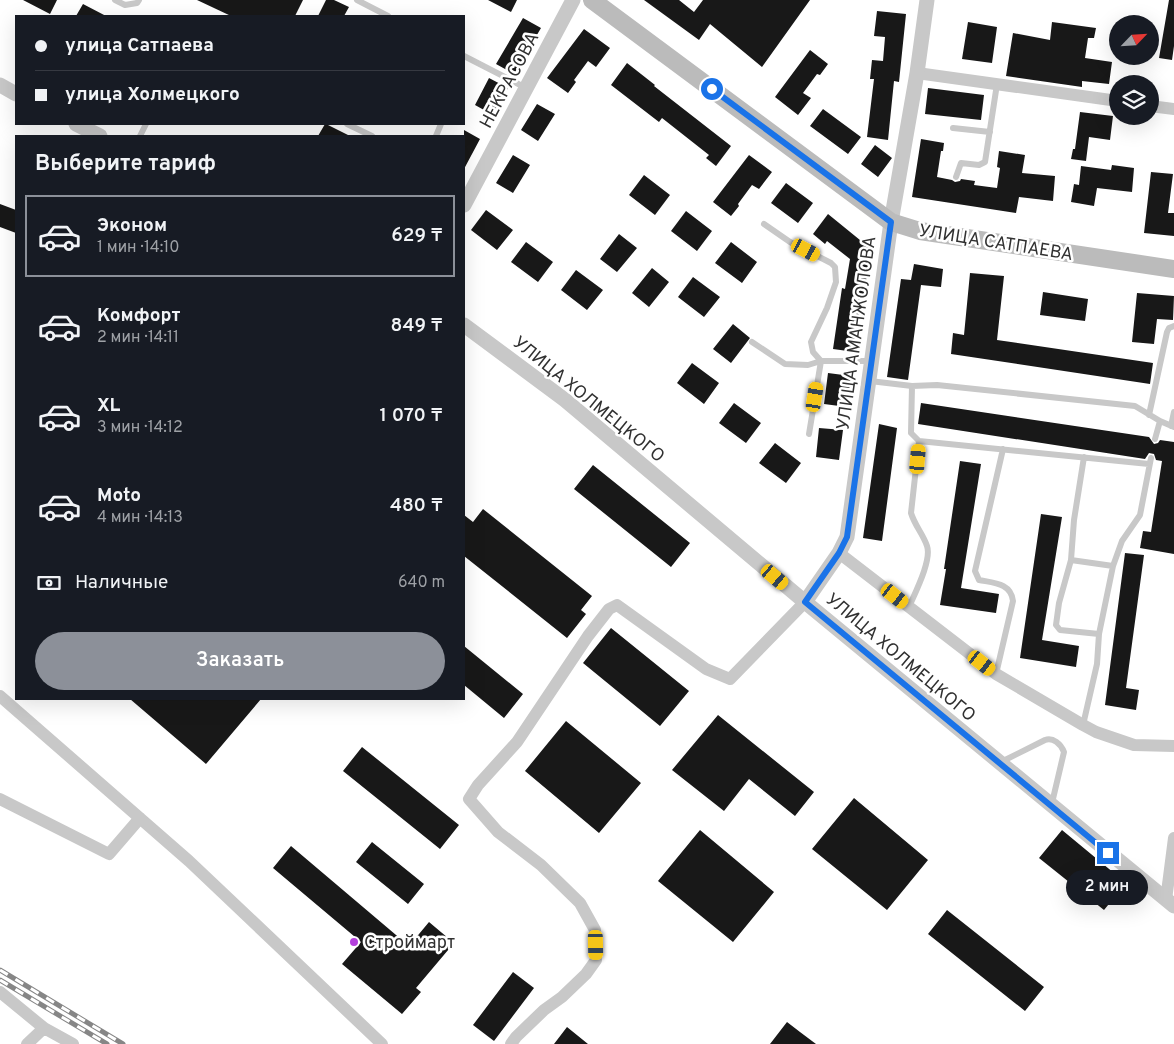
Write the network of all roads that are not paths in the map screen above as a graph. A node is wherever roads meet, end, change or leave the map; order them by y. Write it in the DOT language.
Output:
graph roads {
  1 [pos="115,0"];
  2 [pos="139,0"];
  3 [pos="357,0"];
  4 [pos="573,0"];
  5 [pos="592,0"];
  6 [pos="927,0"];
  7 [pos="386,15"];
  8 [pos="465,57"];
  9 [pos="917,73"];
  10 [pos="997,84"];
  11 [pos="0,85"];
  12 [pos="526,88"];
  13 [pos="15,93"];
  14 [pos="1109,100"];
  15 [pos="1159,107"];
  16 [pos="1174,109"];
  17 [pos="78,125"];
  18 [pos="349,125"];
  19 [pos="953,128"];
  20 [pos="990,132"];
  21 [pos="98,135"];
  22 [pos="370,135"];
  23 [pos="956,177"];
  24 [pos="465,203"];
  25 [pos="891,222"];
  26 [pos="764,224"];
  27 [pos="1174,269"];
  28 [pos="465,326"];
  29 [pos="1174,326"];
  30 [pos="752,342"];
  31 [pos="821,361"];
  32 [pos="872,361"];
  33 [pos="869,381"];
  34 [pos="912,386"];
  35 [pos="1174,412"];
  36 [pos="1148,415"];
  37 [pos="1160,421"];
  38 [pos="1172,427"];
  39 [pos="809,434"];
  40 [pos="1155,439"];
  41 [pos="919,441"];
  42 [pos="1003,449"];
  43 [pos="1084,457"];
  44 [pos="839,553"];
  45 [pos="1071,560"];
  46 [pos="1112,566"];
  47 [pos="805,602"];
  48 [pos="909,607"];
  49 [pos="1099,634"];
  50 [pos="996,674"];
  51 [pos="0,696"];
  52 [pos="1083,725"];
  53 [pos="1174,746"];
  54 [pos="1000,763"];
  55 [pos="0,800"];
  56 [pos="1051,805"];
  57 [pos="140,818"];
  58 [pos="1174,838"];
  59 [pos="1170,903"];
  60 [pos="0,992"];
  61 [pos="44,1028"];
  62 [pos="27,1044"];
  63 [pos="73,1044"];
  64 [pos="382,1044"];
  65 [pos="512,1044"];
  1 -- 2 [label="lane"];
  3 -- 7 [label="lane"];
  4 -- 12 [label="street, НЕКРАСОВА"];
  5 -- 25 [label="main road, УЛИЦА САТПАЕВА"];
  6 -- 9 [label="street, УЛИЦА АМАНЖОЛОВА"];
  8 -- 12 [label="lane"];
  9 -- 10 [label="street"];
  9 -- 25 [label="street, УЛИЦА АМАНЖОЛОВА"];
  10 -- 14 [label="street"];
  10 -- 20 [label="lane"];
  11 -- 13 [label="street"];
  12 -- 24 [label="street, НЕКРАСОВА"];
  15 -- 16 [label="street"];
  17 -- 21 [label="street"];
  18 -- 22 [label="lane"];
  19 -- 20 [label="lane"];
  20 -- 23 [label="lane"];
  25 -- 27 [label="main road, УЛИЦА САТПАЕВА"];
  25 -- 32 [label="street, УЛИЦА АМАНЖОЛОВА"];
  26 -- 31 [label="lane"];
  28 -- 47 [label="street, УЛИЦА ХОЛМЕЦКОГО"];
  29 -- 36 [label="lane"];
  30 -- 31 [label="lane"];
  31 -- 32 [label="lane"];
  31 -- 39 [label="lane"];
  32 -- 33 [label="street, УЛИЦА АМАНЖОЛОВА"];
  33 -- 34 [label="lane"];
  33 -- 44 [label="street, УЛИЦА АМАНЖОЛОВА"];
  34 -- 36 [label="lane"];
  34 -- 41 [label="lane"];
  35 -- 38 [label="lane"];
  36 -- 37 [label="lane"];
  37 -- 38 [label="lane"];
  37 -- 40 [label="lane"];
  41 -- 42 [label="lane"];
  41 -- 48 [label="lane"];
  42 -- 43 [label="lane"];
  42 -- 50 [label="lane"];
  43 -- 45 [label="lane"];
  43 -- 46 [label="lane"];
  44 -- 47 [label="street, УЛИЦА АМАНЖОЛОВА"];
  44 -- 48 [label="street"];
  45 -- 46 [label="lane"];
  45 -- 49 [label="lane"];
  46 -- 49 [label="lane"];
  47 -- 54 [label="street, УЛИЦА ХОЛМЕЦКОГО"];
  47 -- 65 [label="street"];
  48 -- 50 [label="street"];
  49 -- 52 [label="lane"];
  50 -- 52 [label="street"];
  51 -- 57 [label="street"];
  52 -- 53 [label="street"];
  54 -- 56 [label="street, УЛИЦА ХОЛМЕЦКОГО"];
  54 -- 56 [label="lane"];
  55 -- 57 [label="street"];
  56 -- 59 [label="street, УЛИЦА ХОЛМЕЦКОГО"];
  57 -- 64 [label="street"];
  58 -- 59 [label="street"];
  60 -- 61 [label="street"];
  61 -- 62 [label="street"];
  61 -- 63 [label="street"];
}
